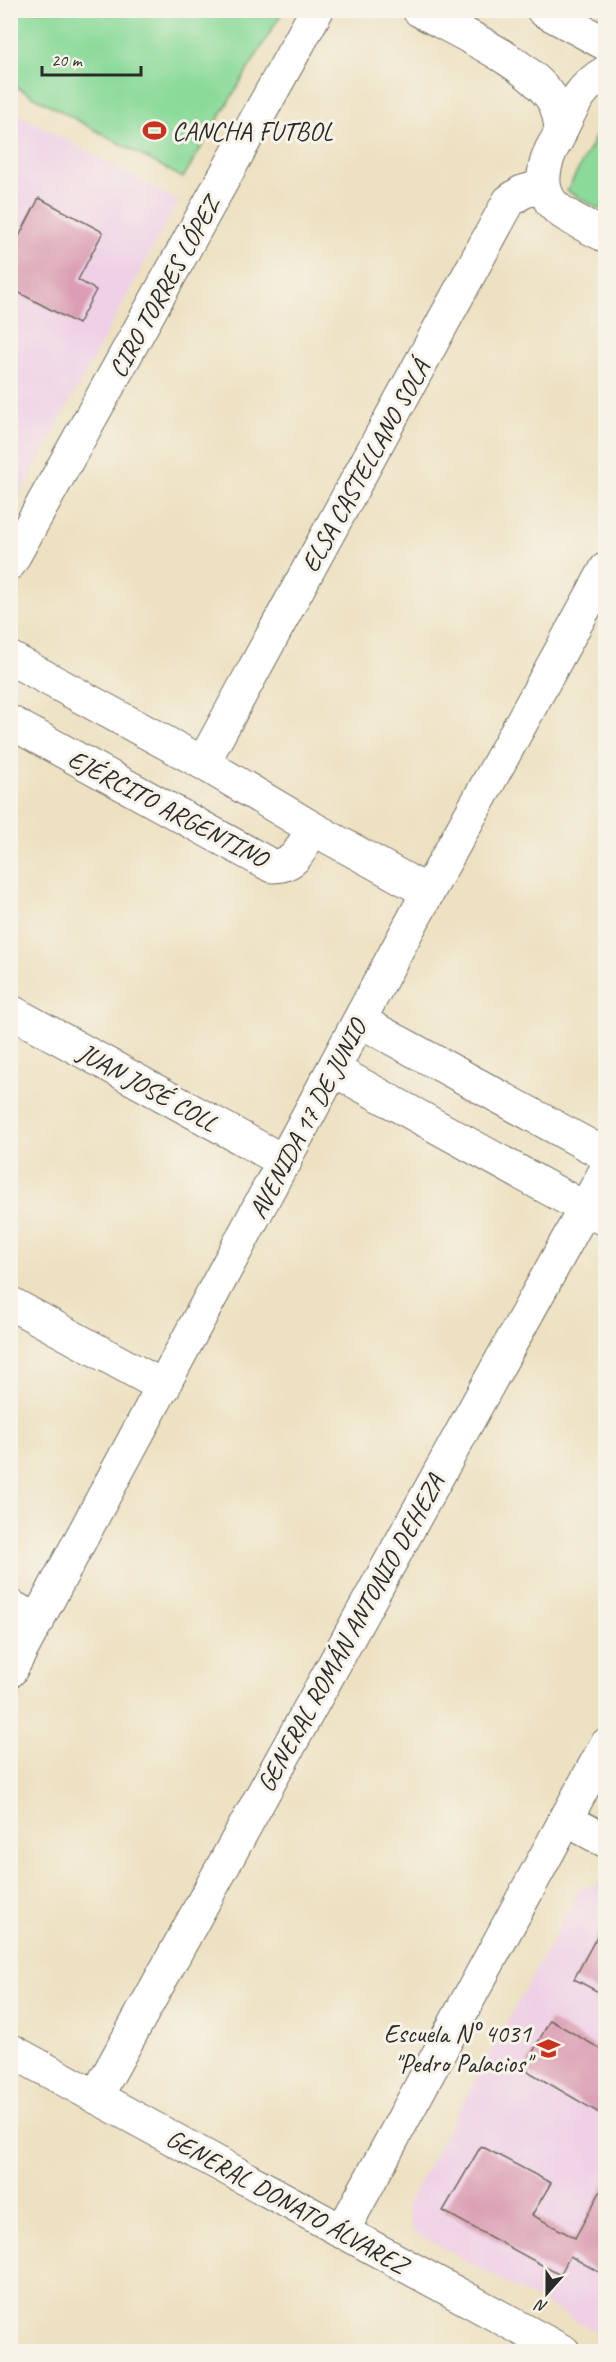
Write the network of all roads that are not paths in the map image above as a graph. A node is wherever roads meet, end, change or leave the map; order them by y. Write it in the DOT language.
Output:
graph roads {
  1 [pos="317,10"];
  2 [pos="418,10"];
  3 [pos="543,10"];
  4 [pos="606,44"];
  5 [pos="606,72"];
  6 [pos="560,132"];
  7 [pos="543,186"];
  8 [pos="606,236"];
  9 [pos="10,563"];
  10 [pos="606,569"];
  11 [pos="10,658"];
  12 [pos="10,722"];
  13 [pos="203,763"];
  14 [pos="312,828"];
  15 [pos="428,892"];
  16 [pos="10,1011"];
  17 [pos="360,1021"];
  18 [pos="334,1070"];
  19 [pos="606,1155"];
  20 [pos="285,1162"];
  21 [pos="606,1170"];
  22 [pos="595,1214"];
  23 [pos="10,1302"];
  24 [pos="164,1387"];
  25 [pos="24,1614"];
  26 [pos="10,1671"];
  27 [pos="606,1744"];
  28 [pos="565,1819"];
  29 [pos="606,1841"];
  30 [pos="10,2050"];
  31 [pos="96,2097"];
  32 [pos="342,2232"];
  33 [pos="564,2352"];
  1 -- 9 [label="street, CIRO TORRES LÓPEZ"];
  2 -- 6 [label="street"];
  3 -- 4 [label="street"];
  5 -- 6 [label="street"];
  6 -- 7 [label="street"];
  7 -- 8 [label="street"];
  7 -- 13 [label="street, ELSA CASTELLANO SOLÁ"];
  10 -- 15 [label="street, AVENIDA 17 DE JUNIO"];
  11 -- 13 [label="street, EJÉRCITO ARGENTINO"];
  12 -- 14 [label="street, EJÉRCITO ARGENTINO"];
  13 -- 14 [label="street, EJÉRCITO ARGENTINO"];
  14 -- 15 [label="street, EJÉRCITO ARGENTINO"];
  15 -- 17 [label="street, AVENIDA 17 DE JUNIO"];
  16 -- 20 [label="street, JUAN JOSÉ COLL"];
  17 -- 18 [label="street, AVENIDA 17 DE JUNIO"];
  17 -- 19 [label="street"];
  18 -- 20 [label="street, AVENIDA 17 DE JUNIO"];
  18 -- 22 [label="street"];
  20 -- 24 [label="street, AVENIDA 17 DE JUNIO"];
  21 -- 22 [label="street, GENERAL ROMÁN ANTONIO DEHEZA"];
  22 -- 31 [label="street, GENERAL ROMÁN ANTONIO DEHEZA"];
  23 -- 24 [label="street"];
  24 -- 25 [label="street, AVENIDA 17 DE JUNIO"];
  25 -- 26 [label="street, AVENIDA 17 DE JUNIO"];
  27 -- 28 [label="street"];
  28 -- 29 [label="street"];
  28 -- 32 [label="street"];
  30 -- 31 [label="street, GENERAL DONATO ÁLVAREZ"];
  31 -- 32 [label="street, GENERAL DONATO ÁLVAREZ"];
  32 -- 33 [label="street, GENERAL DONATO ÁLVAREZ"];
}
